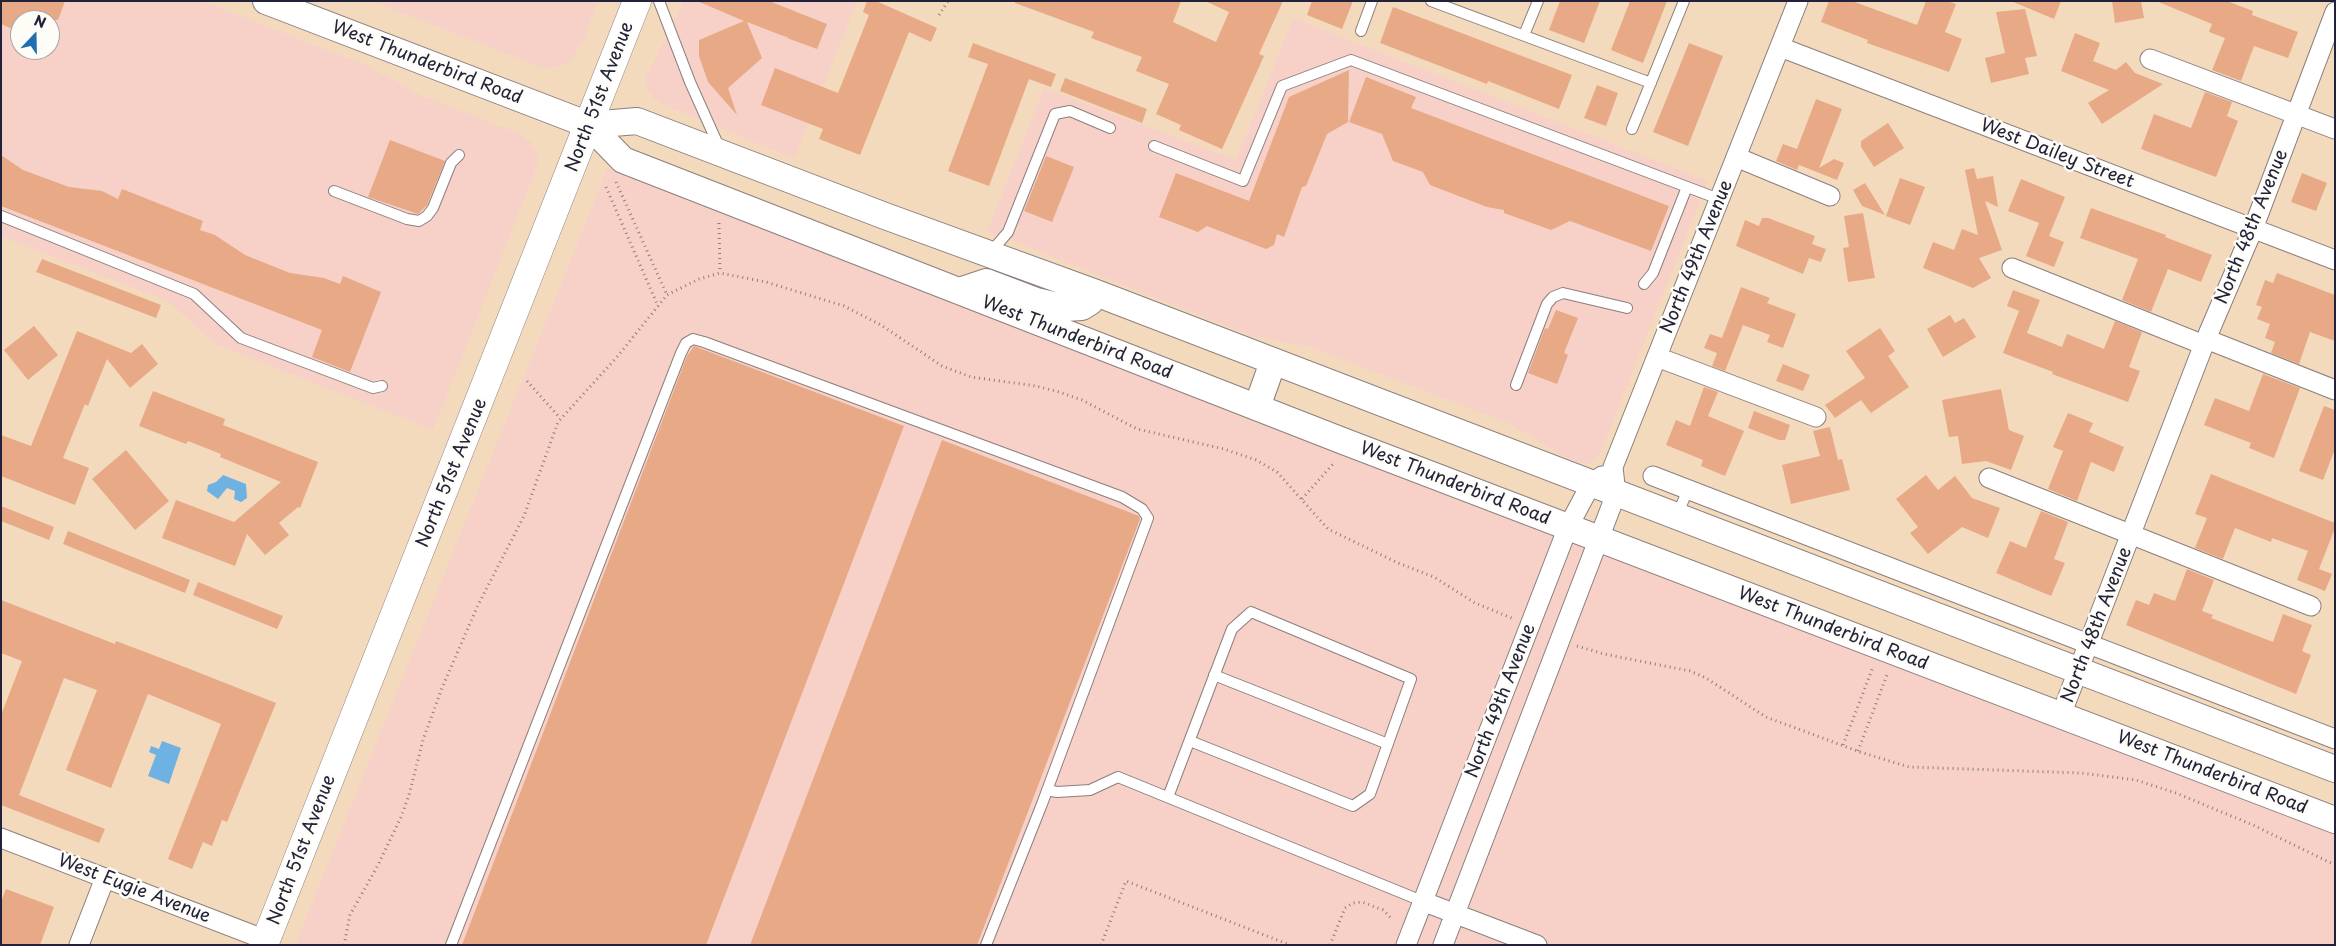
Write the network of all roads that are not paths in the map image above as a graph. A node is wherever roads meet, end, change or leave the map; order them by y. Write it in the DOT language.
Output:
graph roads {
  1 [pos="266,1"];
  2 [pos="637,1"];
  3 [pos="659,1"];
  4 [pos="1372,1"];
  5 [pos="1430,1"];
  6 [pos="1538,1"];
  7 [pos="1684,1"];
  8 [pos="1798,1"];
  9 [pos="2335,12"];
  10 [pos="1361,31"];
  11 [pos="1524,35"];
  12 [pos="1780,47"];
  13 [pos="2150,59"];
  14 [pos="1651,83"];
  15 [pos="2296,114"];
  16 [pos="589,125"];
  17 [pos="1110,128"];
  18 [pos="1632,129"];
  19 [pos="2335,129"];
  20 [pos="1154,146"];
  21 [pos="723,154"];
  22 [pos="459,155"];
  23 [pos="1736,157"];
  24 [pos="1687,187"];
  25 [pos="334,192"];
  26 [pos="1830,196"];
  27 [pos="1720,200"];
  28 [pos="1,216"];
  29 [pos="2253,228"];
  30 [pos="989,254"];
  31 [pos="2335,260"];
  32 [pos="2012,268"];
  33 [pos="1644,284"];
  34 [pos="959,291"];
  35 [pos="1096,293"];
  36 [pos="1627,308"];
  37 [pos="2205,342"];
  38 [pos="1657,356"];
  39 [pos="1273,362"];
  40 [pos="1516,385"];
  41 [pos="382,386"];
  42 [pos="2335,390"];
  43 [pos="1257,407"];
  44 [pos="1816,417"];
  45 [pos="1613,467"];
  46 [pos="1653,476"];
  47 [pos="1988,478"];
  48 [pos="1591,484"];
  49 [pos="1688,489"];
  50 [pos="1616,494"];
  51 [pos="1677,518"];
  52 [pos="1568,527"];
  53 [pos="2132,535"];
  54 [pos="1598,539"];
  55 [pos="2311,606"];
  56 [pos="2089,645"];
  57 [pos="2079,671"];
  58 [pos="1214,675"];
  59 [pos="2061,716"];
  60 [pos="2335,739"];
  61 [pos="1190,741"];
  62 [pos="1388,744"];
  63 [pos="2335,769"];
  64 [pos="1047,790"];
  65 [pos="1168,797"];
  66 [pos="2335,820"];
  67 [pos="1,838"];
  68 [pos="105,878"];
  69 [pos="1422,900"];
  70 [pos="1455,913"];
  71 [pos="265,943"];
  72 [pos="79,945"];
  73 [pos="451,945"];
  74 [pos="986,945"];
  75 [pos="1406,945"];
  76 [pos="1443,945"];
  77 [pos="1537,945"];
  1 -- 16 [label="main road, West Thunderbird Road"];
  2 -- 16 [label="main road, North 51st Avenue"];
  3 -- 21 [label="lane"];
  4 -- 10 [label="lane"];
  5 -- 11 [label="lane"];
  6 -- 11 [label="lane"];
  7 -- 14 [label="lane"];
  8 -- 12 [label="street, North 49th Avenue"];
  9 -- 15 [label="street, North 48th Avenue"];
  11 -- 14 [label="lane"];
  12 -- 23 [label="street, North 49th Avenue"];
  12 -- 29 [label="street, West Dailey Street"];
  13 -- 15 [label="street"];
  14 -- 18 [label="lane"];
  15 -- 19 [label="street"];
  15 -- 29 [label="street, North 48th Avenue"];
  16 -- 21 [label="main road, West Thunderbird Road"];
  16 -- 34 [label="main road, West Thunderbird Road"];
  16 -- 71 [label="main road, North 51st Avenue"];
  17 -- 30 [label="lane"];
  20 -- 24 [label="lane"];
  21 -- 30 [label="main road, West Thunderbird Road"];
  22 -- 25 [label="lane"];
  23 -- 26 [label="street, North 49th Avenue"];
  23 -- 27 [label="street, North 49th Avenue"];
  24 -- 27 [label="lane"];
  24 -- 33 [label="lane"];
  27 -- 38 [label="street, North 49th Avenue"];
  28 -- 41 [label="lane"];
  29 -- 31 [label="street, West Dailey Street"];
  29 -- 37 [label="street, North 48th Avenue"];
  30 -- 35 [label="main road, West Thunderbird Road"];
  32 -- 37 [label="street"];
  34 -- 35 [label="main road"];
  34 -- 43 [label="main road, West Thunderbird Road"];
  35 -- 39 [label="main road, West Thunderbird Road"];
  36 -- 40 [label="lane"];
  37 -- 42 [label="street"];
  37 -- 53 [label="street, North 48th Avenue"];
  38 -- 44 [label="street, North 49th Avenue"];
  38 -- 45 [label="street, North 49th Avenue"];
  39 -- 43 [label="main road"];
  39 -- 48 [label="main road, West Thunderbird Road"];
  43 -- 52 [label="main road, West Thunderbird Road"];
  45 -- 48 [label="street, North 49th Avenue"];
  45 -- 50 [label="street, North 49th Avenue"];
  46 -- 49 [label="street"];
  47 -- 53 [label="street, North 48th Avenue"];
  48 -- 50 [label="main road, West Thunderbird Road"];
  48 -- 52 [label="street, North 49th Avenue"];
  49 -- 51 [label="lane"];
  49 -- 56 [label="street"];
  50 -- 51 [label="main road, West Thunderbird Road"];
  50 -- 54 [label="street, North 49th Avenue"];
  51 -- 57 [label="main road, West Thunderbird Road"];
  52 -- 54 [label="main road, West Thunderbird Road"];
  52 -- 69 [label="street, North 49th Avenue"];
  53 -- 55 [label="street, North 48th Avenue"];
  53 -- 56 [label="street, North 48th Avenue"];
  54 -- 59 [label="main road, West Thunderbird Road"];
  54 -- 70 [label="street, North 49th Avenue"];
  56 -- 57 [label="street, North 48th Avenue"];
  56 -- 60 [label="street"];
  57 -- 59 [label="street, North 48th Avenue"];
  57 -- 63 [label="main road, West Thunderbird Road"];
  58 -- 61 [label="lane"];
  58 -- 62 [label="lane"];
  58 -- 62 [label="lane"];
  59 -- 66 [label="main road, West Thunderbird Road"];
  61 -- 62 [label="lane"];
  61 -- 65 [label="lane"];
  64 -- 65 [label="lane"];
  64 -- 73 [label="lane"];
  64 -- 74 [label="lane"];
  65 -- 69 [label="lane"];
  67 -- 68 [label="street, West Eugie Avenue"];
  68 -- 71 [label="street, West Eugie Avenue"];
  68 -- 72 [label="street"];
  69 -- 70 [label="street"];
  69 -- 75 [label="street, North 49th Avenue"];
  70 -- 76 [label="street, North 49th Avenue"];
  70 -- 77 [label="street"];
}
